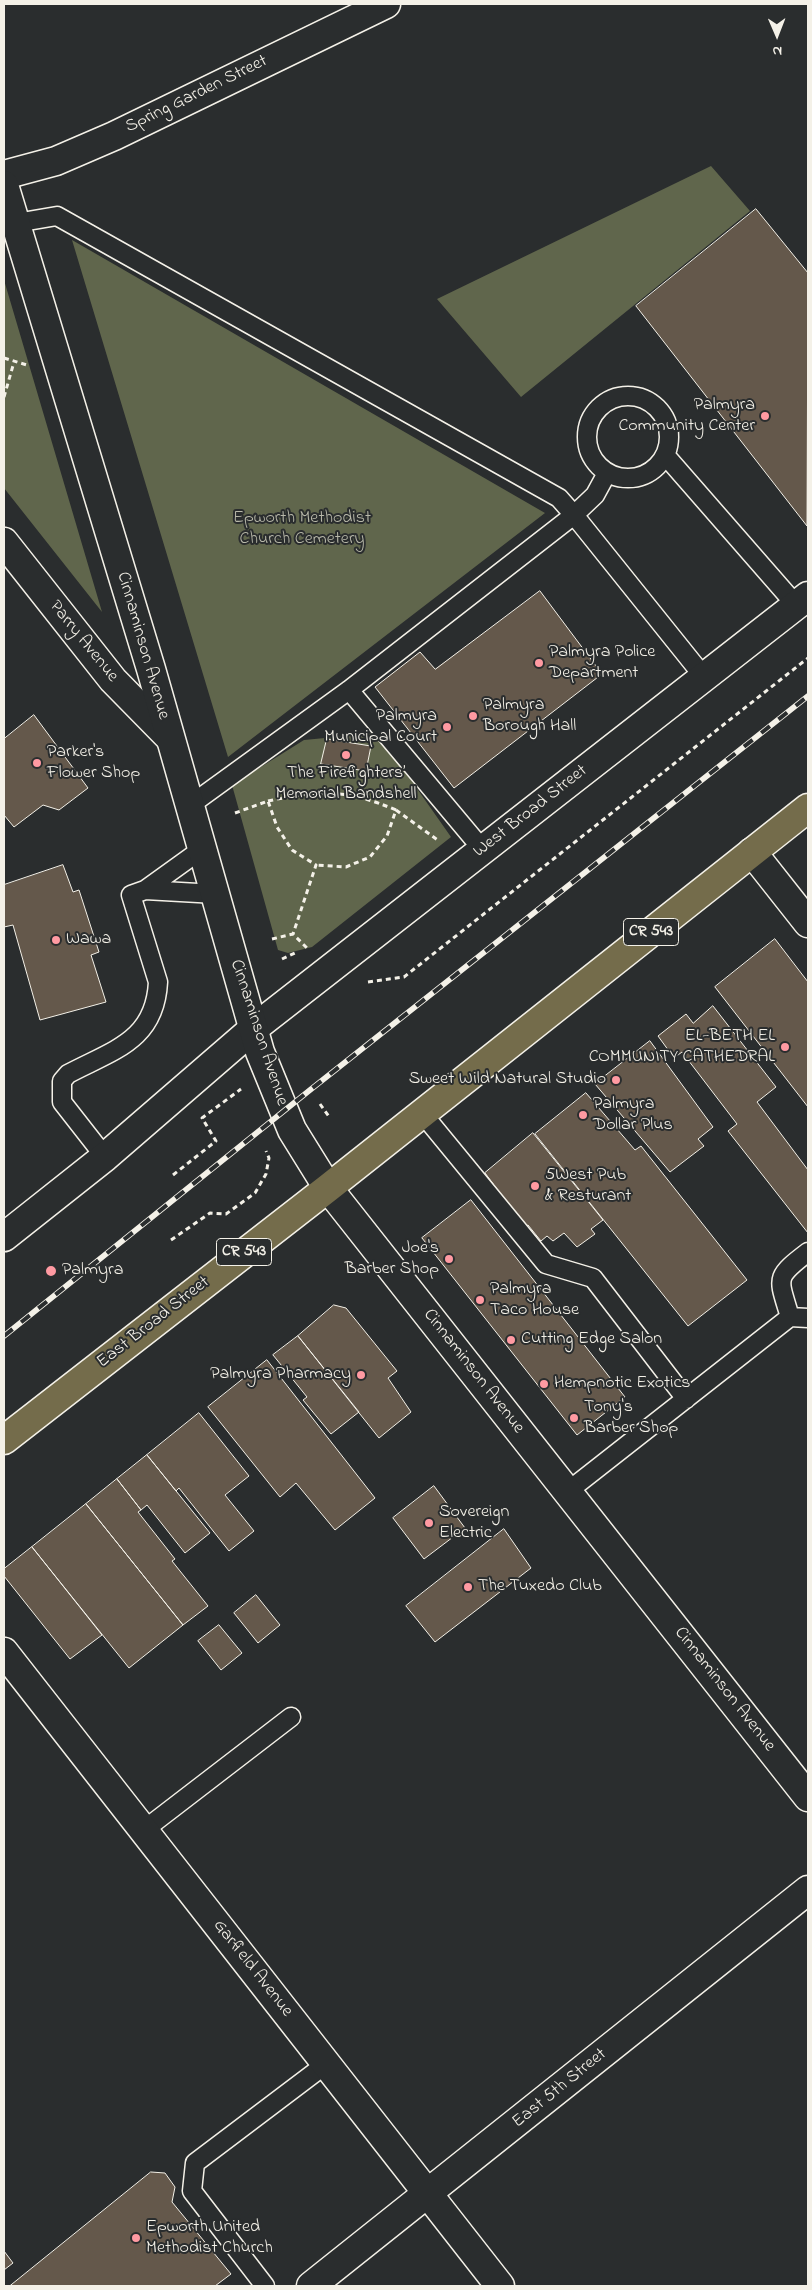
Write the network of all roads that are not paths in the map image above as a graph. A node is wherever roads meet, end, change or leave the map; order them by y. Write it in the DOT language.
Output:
graph roads {
  1 [pos="386,4"];
  2 [pos="4,175"];
  3 [pos="4,185"];
  4 [pos="16,223"];
  5 [pos="665,455"];
  6 [pos="607,473"];
  7 [pos="574,515"];
  8 [pos="4,542"];
  9 [pos="802,600"];
  10 [pos="704,677"];
  11 [pos="349,690"];
  12 [pos="169,736"];
  13 [pos="190,806"];
  14 [pos="808,808"];
  15 [pos="202,849"];
  16 [pos="483,850"];
  17 [pos="752,852"];
  18 [pos="145,890"];
  19 [pos="216,894"];
  20 [pos="808,923"];
  21 [pos="254,1030"];
  22 [pos="422,1113"];
  23 [pos="105,1157"];
  24 [pos="328,1188"];
  25 [pos="4,1237"];
  26 [pos="808,1252"];
  27 [pos="790,1317"];
  28 [pos="808,1318"];
  29 [pos="686,1399"];
  30 [pos="4,1440"];
  31 [pos="567,1492"];
  32 [pos="4,1652"];
  33 [pos="291,1717"];
  34 [pos="808,1796"];
  35 [pos="144,1830"];
  36 [pos="808,1890"];
  37 [pos="326,2064"];
  38 [pos="428,2195"];
  39 [pos="265,2286"];
  40 [pos="311,2286"];
  41 [pos="500,2286"];
  1 -- 2 [label="street, Spring Garden Street"];
  3 -- 4 [label="street, Cinnaminson Avenue"];
  4 -- 7 [label="lane"];
  4 -- 12 [label="street, Cinnaminson Avenue"];
  5 -- 6 [label="lane"];
  5 -- 6 [label="lane"];
  5 -- 9 [label="lane"];
  6 -- 7 [label="lane"];
  7 -- 10 [label="lane"];
  7 -- 11 [label="lane"];
  8 -- 12 [label="street, Parry Avenue"];
  9 -- 10 [label="street, West Broad Street"];
  10 -- 16 [label="street, West Broad Street"];
  11 -- 13 [label="lane"];
  11 -- 16 [label="lane"];
  12 -- 13 [label="street, Cinnaminson Avenue"];
  13 -- 15 [label="street, Cinnaminson Avenue"];
  14 -- 17 [label="main road, CR 543"];
  15 -- 18 [label="lane"];
  15 -- 19 [label="street, Cinnaminson Avenue"];
  16 -- 21 [label="street, West Broad Street"];
  17 -- 20 [label="street"];
  17 -- 22 [label="main road, CR 543"];
  18 -- 19 [label="lane"];
  18 -- 23 [label="lane"];
  19 -- 21 [label="street, Cinnaminson Avenue"];
  21 -- 23 [label="street"];
  21 -- 24 [label="street, Cinnaminson Avenue"];
  22 -- 24 [label="main road, CR 543"];
  22 -- 29 [label="lane"];
  23 -- 25 [label="street"];
  24 -- 30 [label="main road, East Broad Street / CR 543"];
  24 -- 31 [label="street, Cinnaminson Avenue"];
  26 -- 27 [label="lane"];
  27 -- 28 [label="lane"];
  27 -- 29 [label="lane"];
  29 -- 31 [label="lane"];
  31 -- 34 [label="street, Cinnaminson Avenue"];
  32 -- 35 [label="street, Garfield Avenue"];
  33 -- 35 [label="lane"];
  35 -- 37 [label="street, Garfield Avenue"];
  36 -- 38 [label="street, East 5th Street"];
  37 -- 38 [label="street, Garfield Avenue"];
  37 -- 39 [label="lane"];
  38 -- 40 [label="street, East 5th Street"];
  38 -- 41 [label="street, Garfield Avenue"];
}
